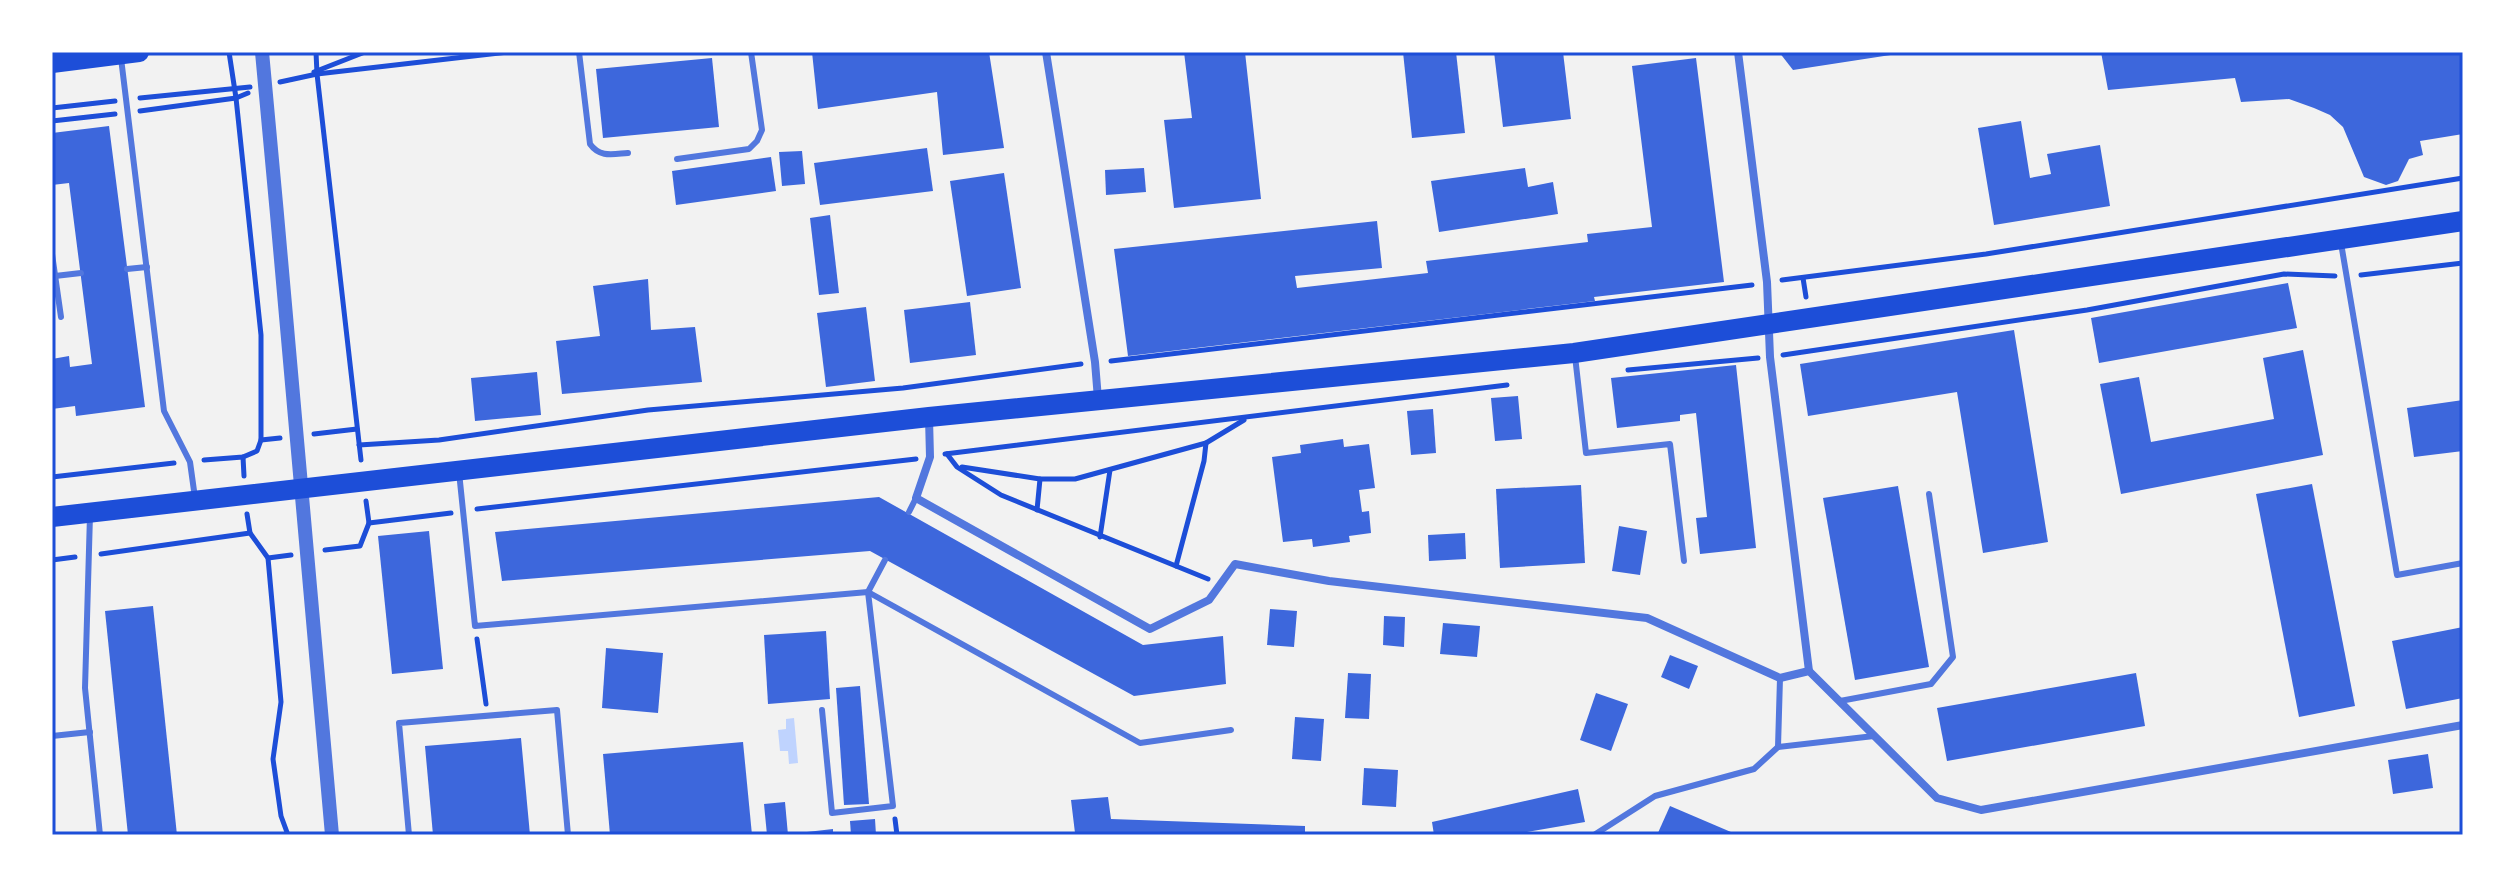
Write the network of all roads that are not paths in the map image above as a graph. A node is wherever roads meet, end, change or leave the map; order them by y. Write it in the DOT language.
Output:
graph roads {
  1 [pos="262,52"];
  2 [pos="579,52"];
  3 [pos="751,52"];
  4 [pos="1046,52"];
  5 [pos="1738,52"];
  6 [pos="130,53"];
  7 [pos="52,63"];
  8 [pos="628,153"];
  9 [pos="677,159"];
  10 [pos="2463,221"];
  11 [pos="2340,239"];
  12 [pos="52,254"];
  13 [pos="147,267"];
  14 [pos="127,269"];
  15 [pos="81,273"];
  16 [pos="55,276"];
  17 [pos="61,317"];
  18 [pos="1768,324"];
  19 [pos="1574,353"];
  20 [pos="1098,401"];
  21 [pos="929,417"];
  22 [pos="459,469"];
  23 [pos="302,488"];
  24 [pos="1929,494"];
  25 [pos="916,498"];
  26 [pos="195,500"];
  27 [pos="90,512"];
  28 [pos="909,512"];
  29 [pos="52,517"];
  30 [pos="885,560"];
  31 [pos="1684,561"];
  32 [pos="2463,563"];
  33 [pos="868,592"];
  34 [pos="1809,671"];
  35 [pos="1780,678"];
  36 [pos="1840,701"];
  37 [pos="822,710"];
  38 [pos="2463,725"];
  39 [pos="1231,730"];
  40 [pos="90,732"];
  41 [pos="52,736"];
  42 [pos="1874,736"];
  43 [pos="1778,747"];
  44 [pos="100,835"];
  45 [pos="332,835"];
  46 [pos="409,835"];
  47 [pos="568,835"];
  48 [pos="1594,835"];
  1 -- 23 [label="street"];
  2 -- 8 [label="lane"];
  3 -- 9 [label="lane"];
  4 -- 20 [label="street"];
  5 -- 18 [label="street"];
  6 -- 7 [label="main road"];
  6 -- 13 [label="lane"];
  10 -- 11 [label="main road"];
  11 -- 18 [label="main road"];
  11 -- 32 [label="lane"];
  12 -- 16 [label="lane"];
  13 -- 14 [label="lane"];
  13 -- 26 [label="lane"];
  15 -- 16 [label="lane"];
  16 -- 17 [label="lane"];
  18 -- 19 [label="main road"];
  18 -- 34 [label="street"];
  19 -- 20 [label="main road"];
  19 -- 31 [label="lane"];
  20 -- 21 [label="main road"];
  21 -- 22 [label="main road"];
  21 -- 25 [label="street"];
  22 -- 23 [label="main road"];
  22 -- 33 [label="lane"];
  23 -- 26 [label="main road"];
  23 -- 45 [label="street"];
  24 -- 36 [label="lane"];
  25 -- 28 [label="lane"];
  25 -- 35 [label="street"];
  26 -- 27 [label="main road"];
  27 -- 29 [label="main road"];
  27 -- 40 [label="lane"];
  30 -- 33 [label="lane"];
  33 -- 37 [label="lane"];
  33 -- 39 [label="lane"];
  34 -- 35 [label="street"];
  34 -- 36 [label="street"];
  35 -- 43 [label="lane"];
  36 -- 42 [label="street"];
  38 -- 42 [label="street"];
  40 -- 41 [label="lane"];
  40 -- 44 [label="lane"];
  42 -- 43 [label="lane"];
  43 -- 48 [label="lane"];
  46 -- 47 [label="lane"];
}
